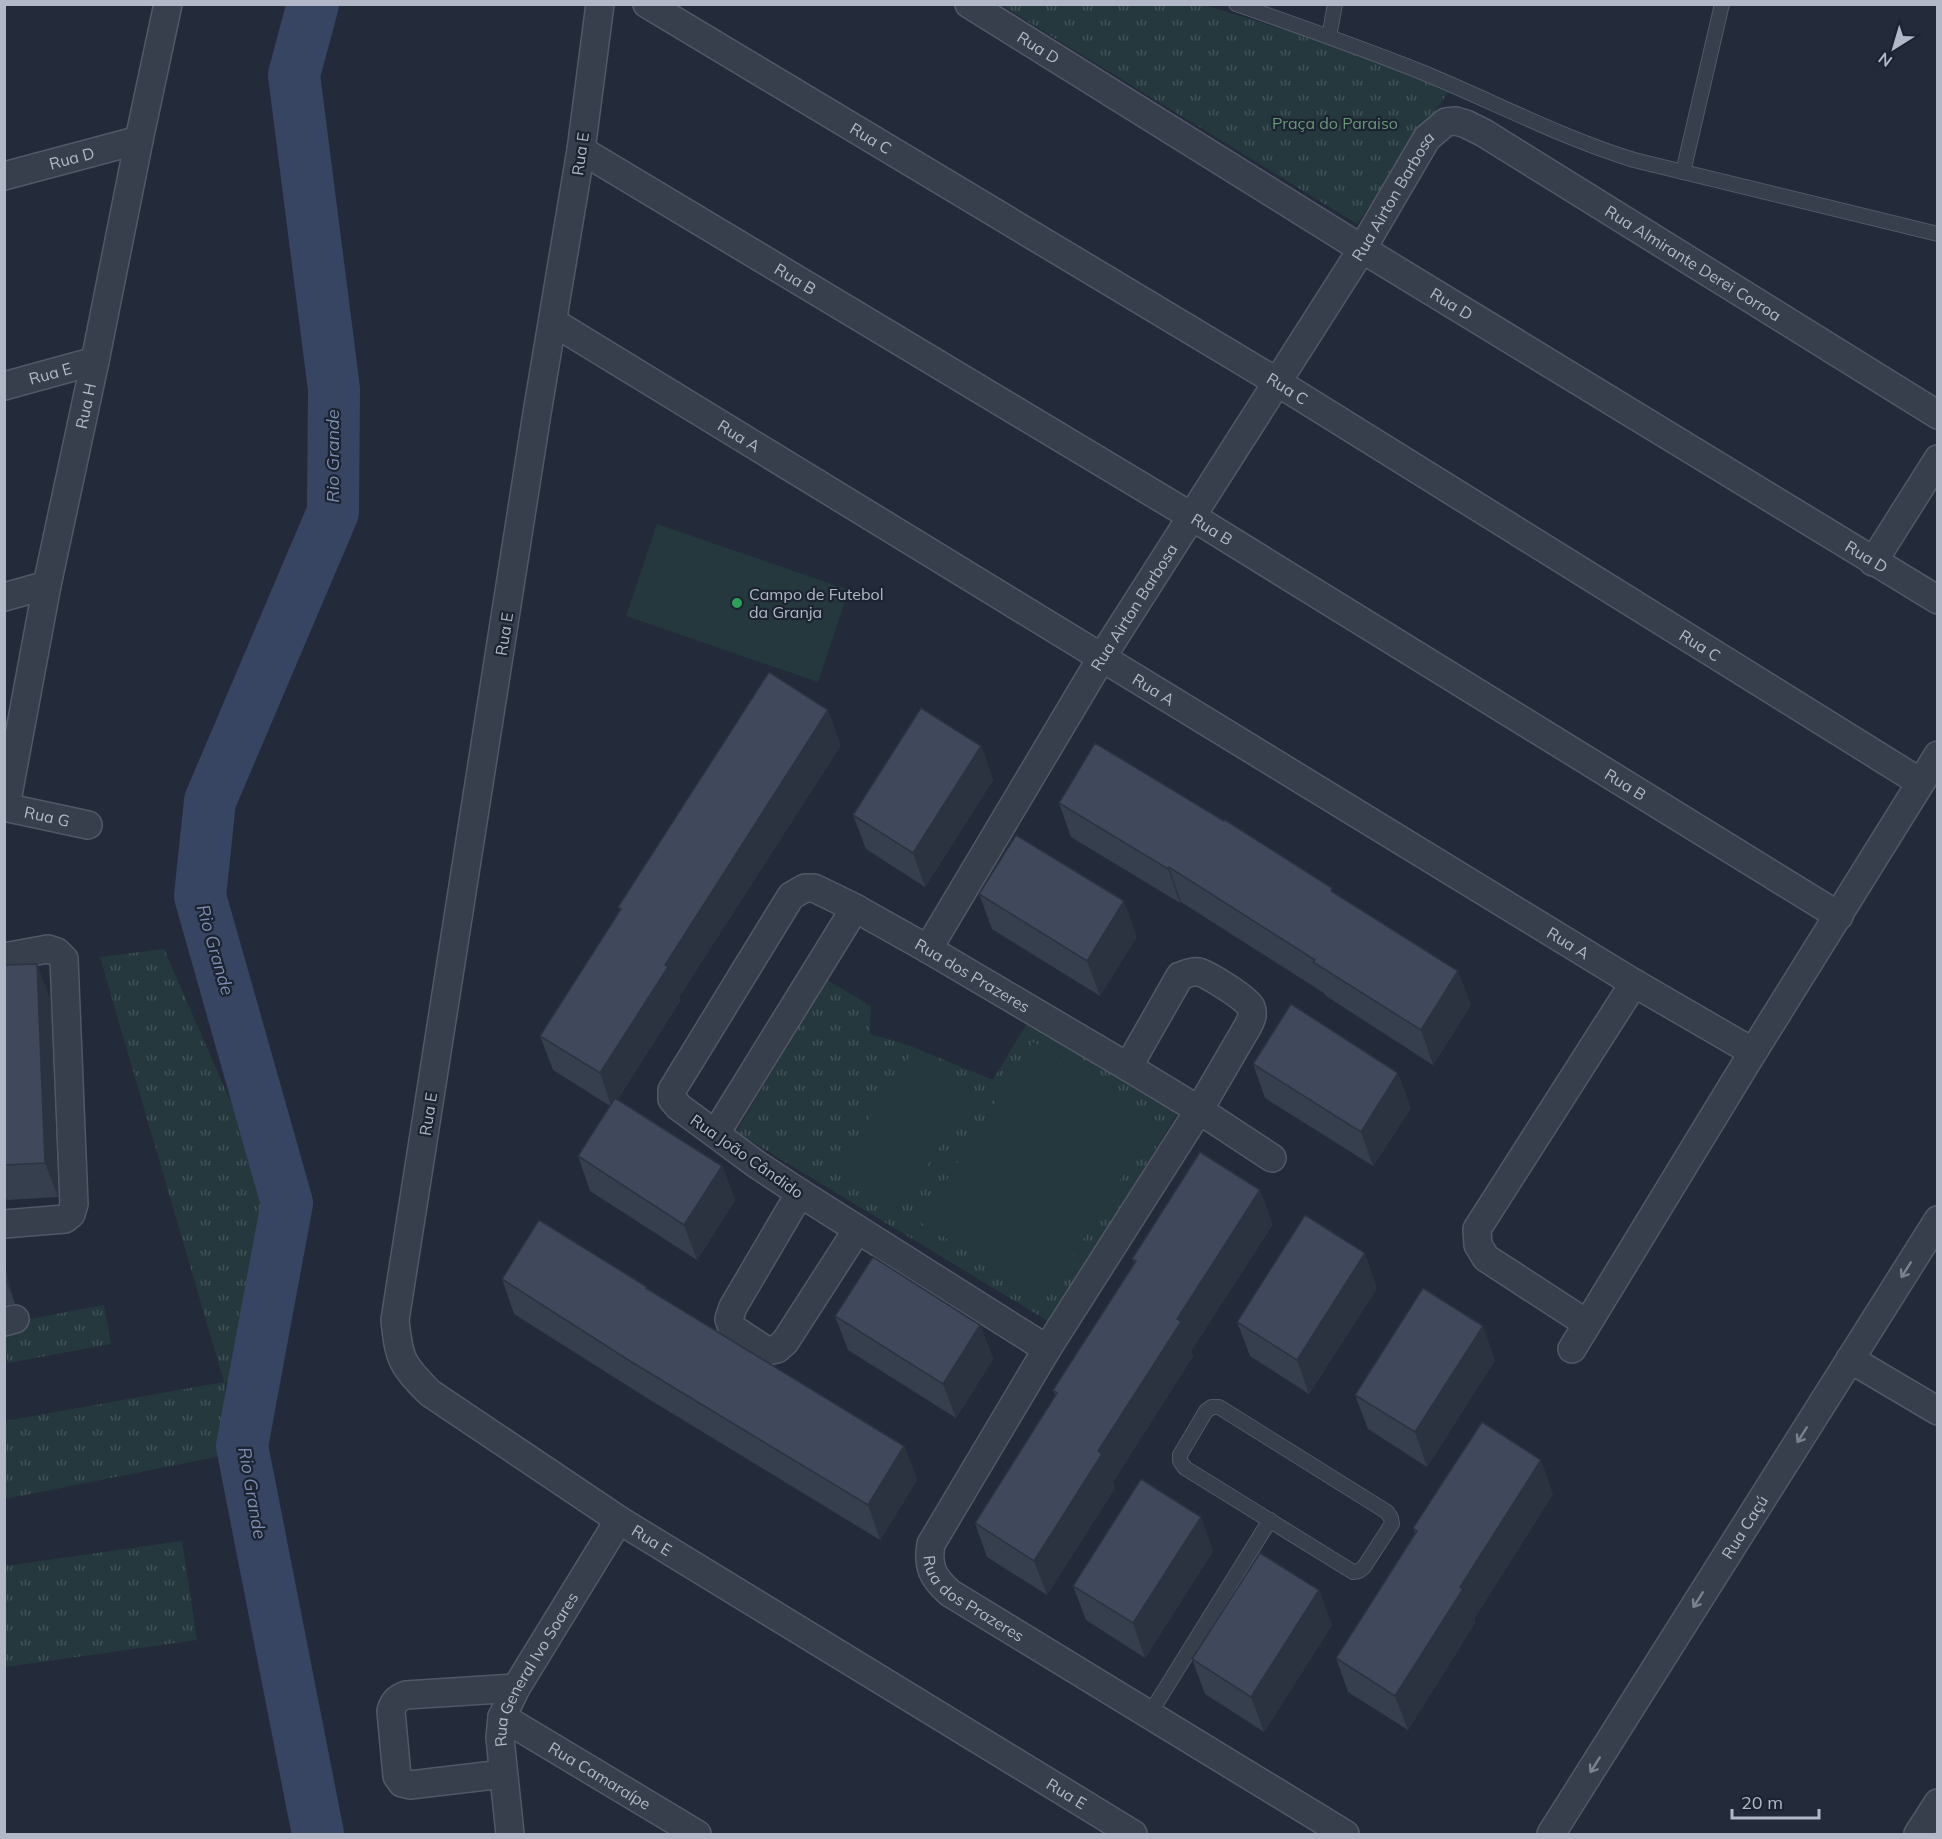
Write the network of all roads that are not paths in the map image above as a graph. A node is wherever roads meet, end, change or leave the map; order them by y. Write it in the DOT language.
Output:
graph roads {
  1 [pos="168,4"];
  2 [pos="600,4"];
  3 [pos="648,4"];
  4 [pos="969,4"];
  5 [pos="1236,4"];
  6 [pos="1335,4"];
  7 [pos="1722,4"];
  8 [pos="1329,37"];
  9 [pos="1446,122"];
  10 [pos="139,140"];
  11 [pos="581,150"];
  12 [pos="1683,172"];
  13 [pos="4,176"];
  14 [pos="1938,234"];
  15 [pos="1362,249"];
  16 [pos="554,322"];
  17 [pos="95,362"];
  18 [pos="1277,382"];
  19 [pos="4,386"];
  20 [pos="1938,415"];
  21 [pos="1938,459"];
  22 [pos="1191,516"];
  23 [pos="1873,562"];
  24 [pos="47,585"];
  25 [pos="4,597"];
  26 [pos="1938,600"];
  27 [pos="1102,657"];
  28 [pos="1938,755"];
  29 [pos="1920,782"];
  30 [pos="5,807"];
  31 [pos="88,825"];
  32 [pos="814,888"];
  33 [pos="855,908"];
  34 [pos="1839,916"];
  35 [pos="928,949"];
  36 [pos="4,957"];
  37 [pos="1634,983"];
  38 [pos="1754,1052"];
  39 [pos="1128,1067"];
  40 [pos="1199,1110"];
  41 [pos="716,1133"];
  42 [pos="1272,1158"];
  43 [pos="800,1193"];
  44 [pos="1938,1220"];
  45 [pos="4,1224"];
  46 [pos="857,1230"];
  47 [pos="1586,1323"];
  48 [pos="1047,1349"];
  49 [pos="1572,1349"];
  50 [pos="1850,1359"];
  51 [pos="1938,1411"];
  52 [pos="619,1520"];
  53 [pos="1270,1520"];
  54 [pos="516,1688"];
  55 [pos="1149,1715"];
  56 [pos="502,1717"];
  57 [pos="503,1774"];
  58 [pos="1938,1803"];
  59 [pos="510,1834"];
  60 [pos="697,1834"];
  61 [pos="1133,1834"];
  62 [pos="1345,1834"];
  63 [pos="1551,1834"];
  64 [pos="1918,1834"];
  1 -- 10 [label="street, Rua H"];
  2 -- 11 [label="street, Rua E"];
  3 -- 18 [label="street, Rua C"];
  4 -- 15 [label="street, Rua D"];
  5 -- 8 [label="lane"];
  6 -- 8 [label="lane"];
  7 -- 12 [label="lane"];
  8 -- 12 [label="lane"];
  9 -- 15 [label="street, Rua Airton Barbosa"];
  9 -- 20 [label="street, Rua Almirante Derei Corroa"];
  10 -- 13 [label="street, Rua D"];
  10 -- 17 [label="street, Rua H"];
  11 -- 16 [label="street, Rua E"];
  11 -- 22 [label="street, Rua B"];
  12 -- 14 [label="lane"];
  15 -- 18 [label="street, Rua Airton Barbosa"];
  15 -- 23 [label="street, Rua D"];
  16 -- 27 [label="street, Rua A"];
  16 -- 52 [label="street, Rua E"];
  17 -- 19 [label="street, Rua E"];
  17 -- 24 [label="street, Rua H"];
  18 -- 22 [label="street, Rua Airton Barbosa"];
  18 -- 29 [label="street, Rua C"];
  21 -- 23 [label="street"];
  22 -- 27 [label="street, Rua Airton Barbosa"];
  22 -- 34 [label="street, Rua B"];
  23 -- 26 [label="street, Rua D"];
  24 -- 25 [label="street"];
  24 -- 30 [label="street, Rua H"];
  27 -- 35 [label="street, Rua Airton Barbosa"];
  27 -- 37 [label="street, Rua A"];
  28 -- 29 [label="street"];
  29 -- 34 [label="street"];
  30 -- 31 [label="street, Rua G"];
  32 -- 33 [label="street, Rua dos Prazeres"];
  32 -- 41 [label="street, Rua João Cândido"];
  33 -- 35 [label="street, Rua dos Prazeres"];
  33 -- 41 [label="street"];
  34 -- 38 [label="street"];
  35 -- 39 [label="street, Rua dos Prazeres"];
  36 -- 45 [label="street"];
  37 -- 38 [label="street, Rua A"];
  37 -- 47 [label="street"];
  38 -- 47 [label="street"];
  39 -- 40 [label="street, Rua dos Prazeres"];
  39 -- 40 [label="street, Rua dos Prazeres"];
  40 -- 42 [label="street, Rua dos Prazeres"];
  40 -- 48 [label="street, Rua dos Prazeres"];
  41 -- 43 [label="street, Rua João Cândido"];
  43 -- 46 [label="street, Rua João Cândido"];
  43 -- 46 [label="street"];
  44 -- 50 [label="street, Rua Caçú, one-way"];
  46 -- 48 [label="street, Rua João Cândido"];
  47 -- 49 [label="street"];
  48 -- 55 [label="street, Rua dos Prazeres"];
  50 -- 51 [label="street"];
  50 -- 63 [label="street, Rua Caçú, one-way"];
  52 -- 54 [label="street, Rua General Ivo Soares"];
  52 -- 61 [label="street, Rua E"];
  53 -- 53 [label="lane"];
  53 -- 55 [label="lane"];
  54 -- 56 [label="street, Rua General Ivo Soares"];
  54 -- 57 [label="street"];
  55 -- 62 [label="street, Rua dos Prazeres"];
  56 -- 57 [label="street, Rua General Ivo Soares"];
  56 -- 60 [label="street, Rua Camaraípe"];
  57 -- 59 [label="street, Rua General Ivo Soares"];
  58 -- 64 [label="street"];
}
